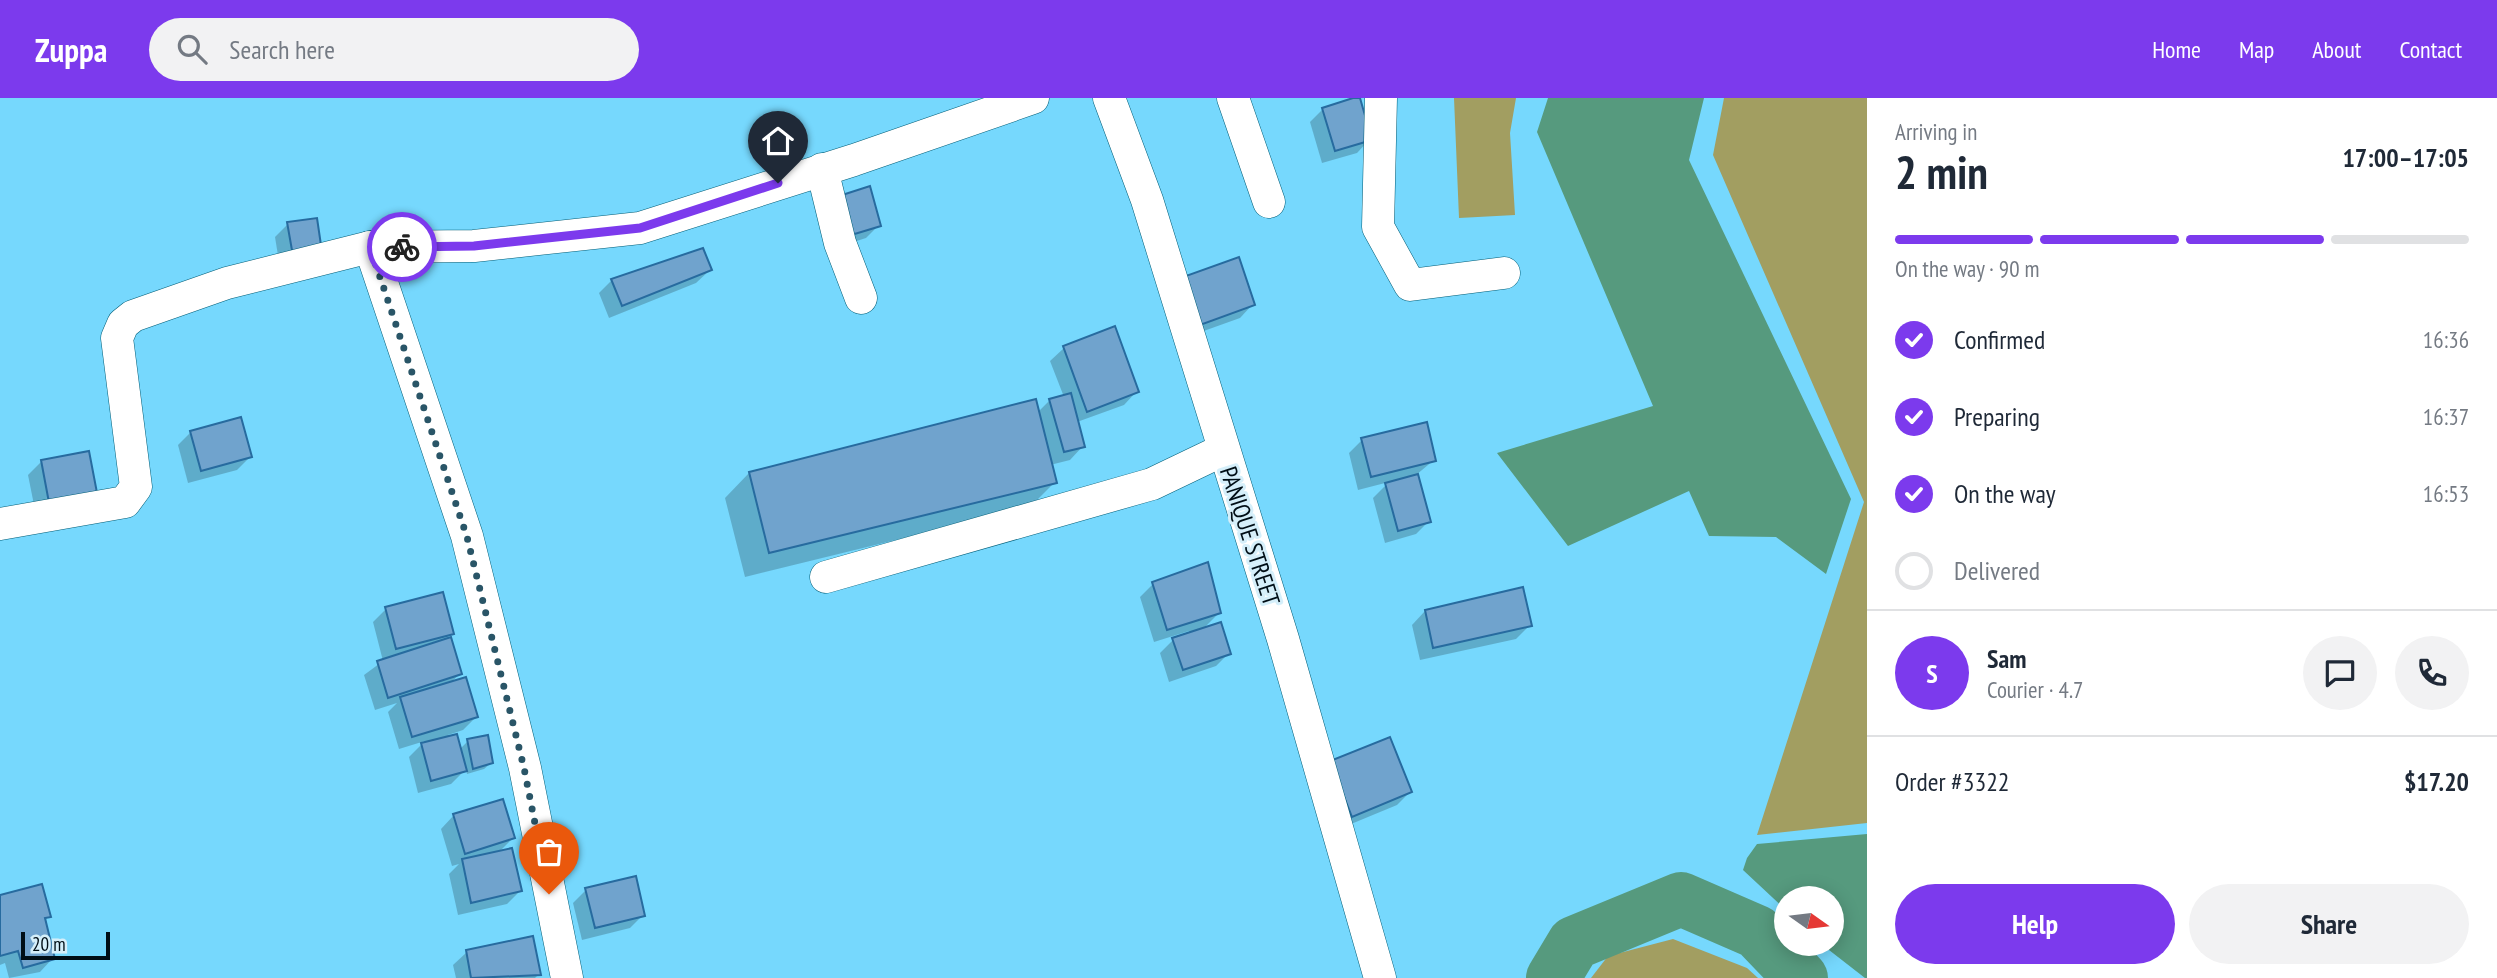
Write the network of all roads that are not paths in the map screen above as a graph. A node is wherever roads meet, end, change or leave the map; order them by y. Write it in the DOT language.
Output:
graph roads {
  1 [pos="1033,98"];
  2 [pos="1233,98"];
  3 [pos="1381,98"];
  4 [pos="1111,99"];
  5 [pos="822,169"];
  6 [pos="1269,202"];
  7 [pos="370,247"];
  8 [pos="1504,273"];
  9 [pos="861,298"];
  10 [pos="1223,450"];
  11 [pos="0,524"];
  12 [pos="826,577"];
  13 [pos="567,978"];
  14 [pos="1380,978"];
  1 -- 5 [label="street"];
  2 -- 6 [label="street"];
  3 -- 8 [label="street"];
  4 -- 10 [label="street, PANIQUE STREET"];
  5 -- 7 [label="street"];
  5 -- 9 [label="street"];
  7 -- 11 [label="street"];
  7 -- 13 [label="street"];
  10 -- 12 [label="street"];
  10 -- 14 [label="street, PANIQUE STREET"];
}
